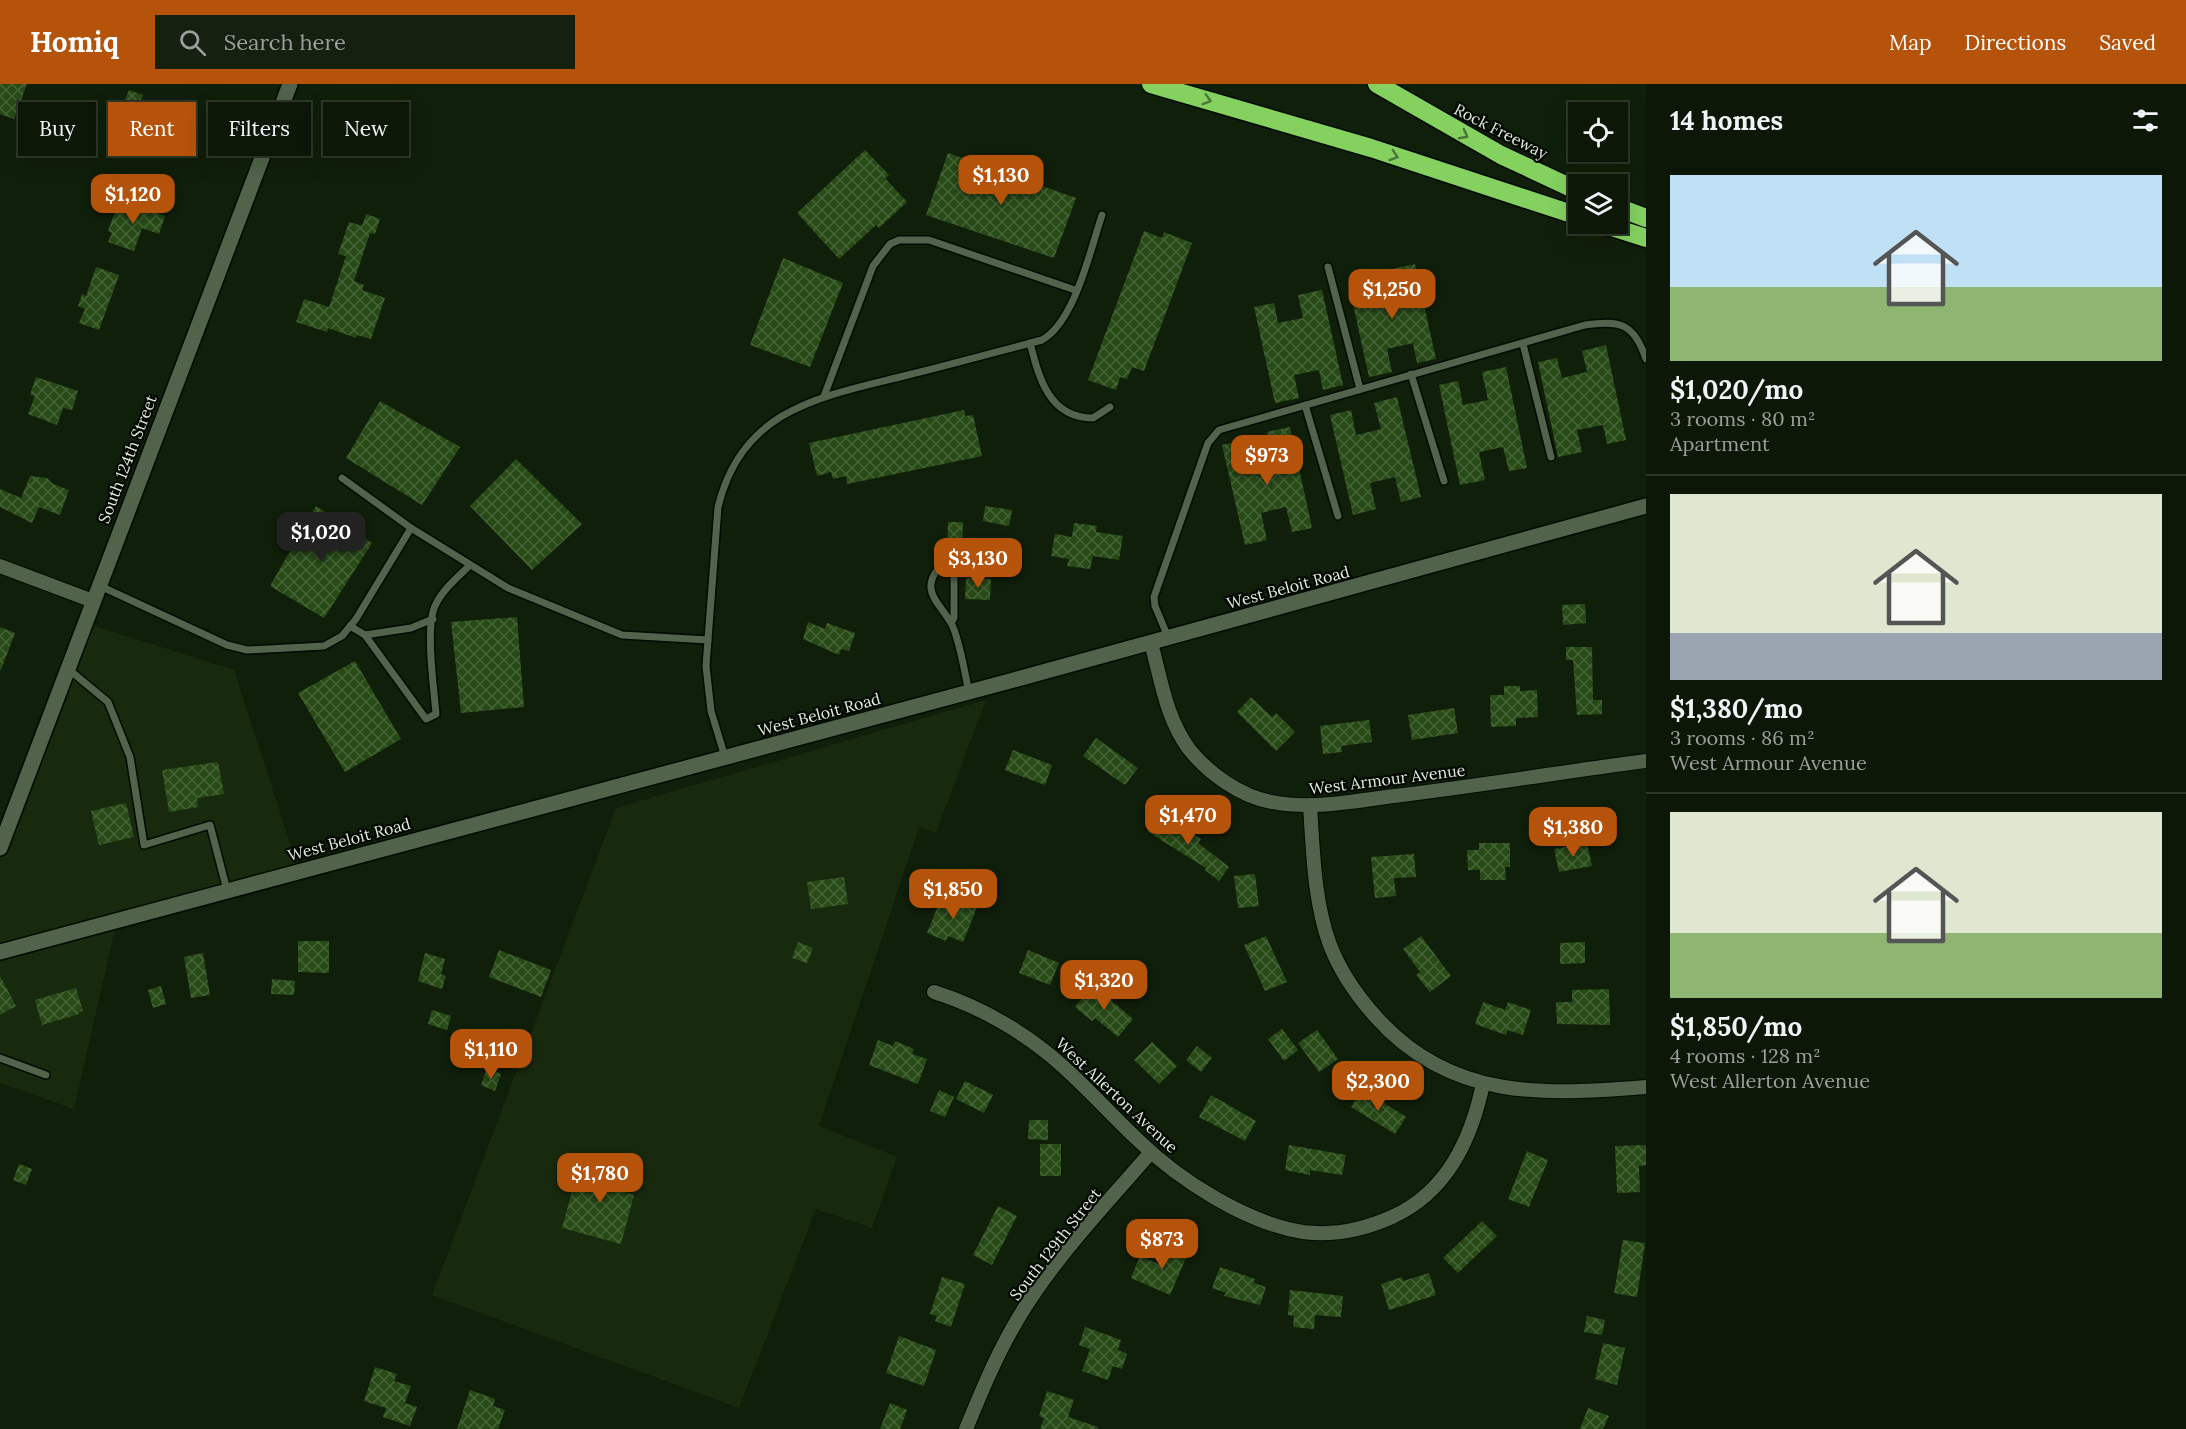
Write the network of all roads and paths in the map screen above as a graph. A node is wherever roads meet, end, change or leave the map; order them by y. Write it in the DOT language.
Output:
graph roads {
  1 [pos="290,84"];
  2 [pos="1151,84"];
  3 [pos="1377,84"];
  4 [pos="1568,185"];
  5 [pos="1628,211"];
  6 [pos="1568,213"];
  7 [pos="1102,215"];
  8 [pos="1646,218"];
  9 [pos="1628,232"];
  10 [pos="1646,238"];
  11 [pos="1328,267"];
  12 [pos="1076,290"];
  13 [pos="1030,343"];
  14 [pos="1523,344"];
  15 [pos="1646,359"];
  16 [pos="1411,374"];
  17 [pos="1360,389"];
  18 [pos="824,396"];
  19 [pos="1305,405"];
  20 [pos="1110,407"];
  21 [pos="1551,457"];
  22 [pos="342,478"];
  23 [pos="1444,481"];
  24 [pos="1646,506"];
  25 [pos="1338,516"];
  26 [pos="411,528"];
  27 [pos="0,566"];
  28 [pos="469,566"];
  29 [pos="98,585"];
  30 [pos="93,601"];
  31 [pos="433,619"];
  32 [pos="951,623"];
  33 [pos="350,626"];
  34 [pos="365,635"];
  35 [pos="1169,638"];
  36 [pos="708,640"];
  37 [pos="1152,643"];
  38 [pos="67,668"];
  39 [pos="969,692"];
  40 [pos="725,757"];
  41 [pos="1646,761"];
  42 [pos="1310,805"];
  43 [pos="0,848"];
  44 [pos="227,891"];
  45 [pos="0,952"];
  46 [pos="934,992"];
  47 [pos="0,1058"];
  48 [pos="46,1075"];
  49 [pos="1483,1084"];
  50 [pos="1646,1087"];
  51 [pos="1151,1152"];
  52 [pos="966,1429"];
  1 -- 29 [label="main road, South 124th Street"];
  2 -- 6 [label="highway, one-way"];
  3 -- 4 [label="highway, Rock Freeway, one-way"];
  5 -- 8 [label="highway"];
  7 -- 12 [label="lane"];
  9 -- 10 [label="highway"];
  11 -- 17 [label="lane"];
  12 -- 13 [label="lane"];
  12 -- 18 [label="lane"];
  13 -- 18 [label="lane"];
  13 -- 20 [label="lane"];
  14 -- 15 [label="lane"];
  14 -- 16 [label="lane"];
  14 -- 21 [label="lane"];
  16 -- 17 [label="lane"];
  16 -- 23 [label="lane"];
  17 -- 19 [label="lane"];
  18 -- 36 [label="lane"];
  19 -- 25 [label="lane"];
  19 -- 35 [label="lane"];
  22 -- 26 [label="lane"];
  24 -- 35 [label="main road, West Beloit Road"];
  26 -- 28 [label="lane"];
  26 -- 33 [label="lane"];
  27 -- 30 [label="street"];
  28 -- 31 [label="lane"];
  28 -- 36 [label="lane"];
  29 -- 30 [label="main road, South 124th Street"];
  29 -- 33 [label="lane"];
  30 -- 38 [label="main road, South 124th Street"];
  31 -- 34 [label="lane"];
  31 -- 34 [label="lane"];
  32 -- 32 [label="lane"];
  32 -- 39 [label="lane"];
  33 -- 34 [label="lane"];
  35 -- 37 [label="main road, West Beloit Road"];
  36 -- 40 [label="lane"];
  37 -- 39 [label="main road, West Beloit Road"];
  37 -- 42 [label="street, West Armour Avenue"];
  38 -- 43 [label="main road, South 124th Street"];
  38 -- 44 [label="lane"];
  39 -- 40 [label="main road, West Beloit Road"];
  40 -- 44 [label="main road, West Beloit Road"];
  41 -- 42 [label="street, West Armour Avenue"];
  42 -- 49 [label="street"];
  44 -- 45 [label="main road, West Beloit Road"];
  46 -- 51 [label="street, West Allerton Avenue"];
  47 -- 48 [label="lane"];
  49 -- 50 [label="street"];
  49 -- 51 [label="street, West Allerton Avenue"];
  51 -- 52 [label="street, South 129th Street"];
}
